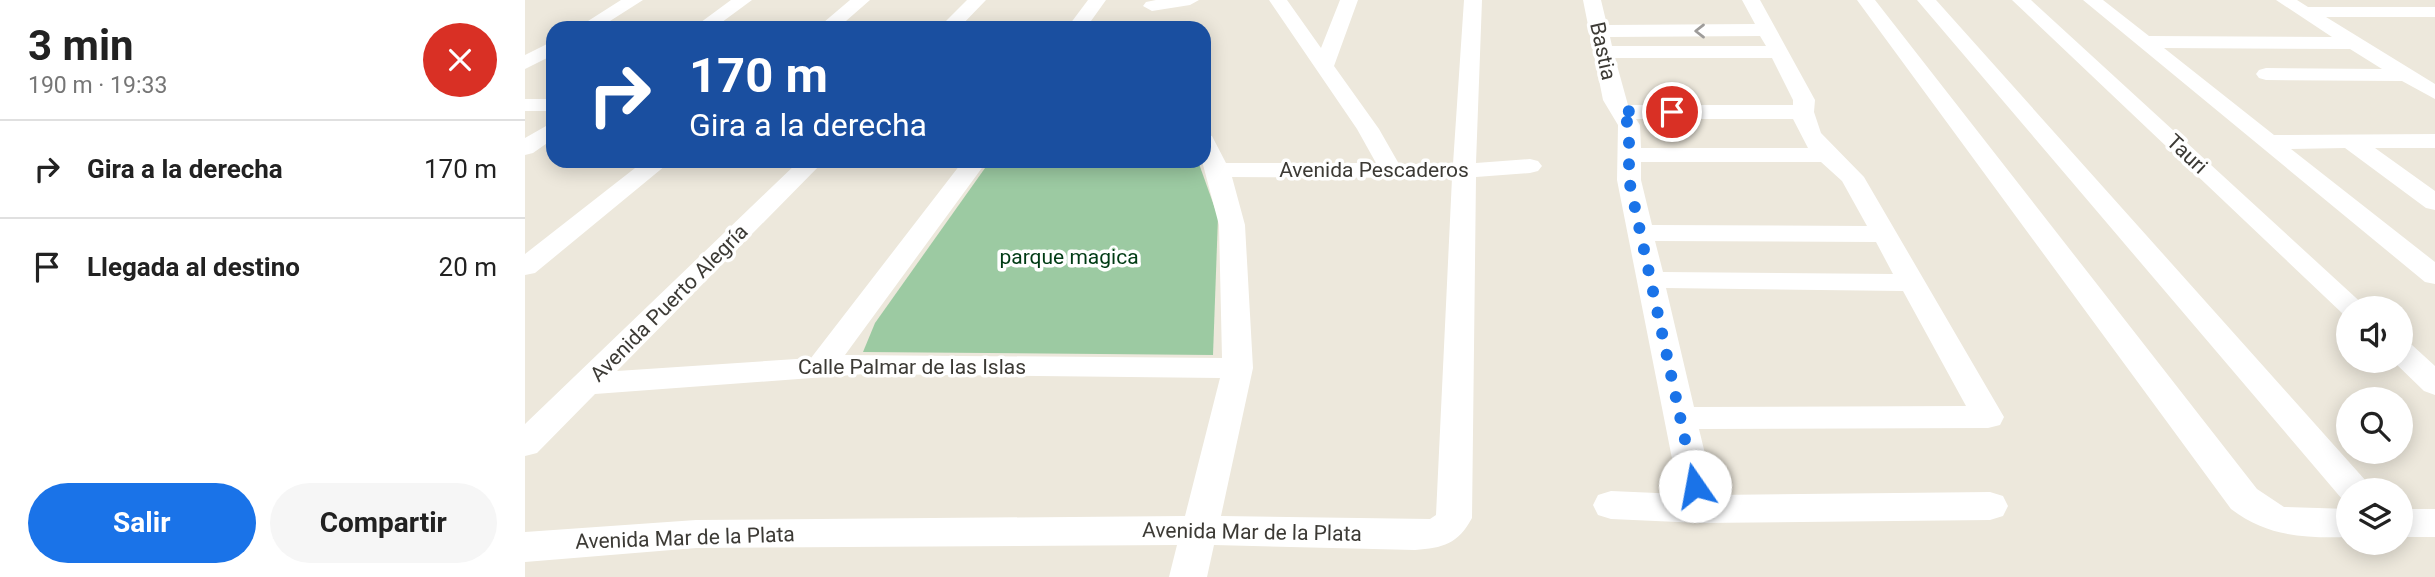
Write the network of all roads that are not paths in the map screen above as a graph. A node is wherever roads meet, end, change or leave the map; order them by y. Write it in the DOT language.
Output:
graph roads {
  1 [pos="634,0"];
  2 [pos="743,0"];
  3 [pos="861,0"];
  4 [pos="977,0"];
  5 [pos="1097,0"];
  6 [pos="1190,0"];
  7 [pos="1278,0"];
  8 [pos="1349,0"];
  9 [pos="1473,0"];
  10 [pos="1592,0"];
  11 [pos="1751,0"];
  12 [pos="1866,0"];
  13 [pos="1926,0"];
  14 [pos="2021,0"];
  15 [pos="2092,0"];
  16 [pos="2285,0"];
  17 [pos="1151,3"];
  18 [pos="2304,12"];
  19 [pos="2435,12"];
  20 [pos="598,21"];
  21 [pos="712,21"];
  22 [pos="835,21"];
  23 [pos="955,21"];
  24 [pos="1081,21"];
  25 [pos="1157,21"];
  26 [pos="2331,28"];
  27 [pos="2138,36"];
  28 [pos="1601,41"];
  29 [pos="1774,41"];
  30 [pos="2354,43"];
  31 [pos="546,51"];
  32 [pos="525,63"];
  33 [pos="1325,64"];
  34 [pos="2435,73"];
  35 [pos="2266,74"];
  36 [pos="2405,75"];
  37 [pos="2435,93"];
  38 [pos="525,104"];
  39 [pos="546,105"];
  40 [pos="1620,111"];
  41 [pos="1801,112"];
  42 [pos="546,134"];
  43 [pos="2350,141"];
  44 [pos="2435,141"];
  45 [pos="2270,142"];
  46 [pos="525,148"];
  47 [pos="1629,155"];
  48 [pos="1825,155"];
  49 [pos="1211,156"];
  50 [pos="1530,166"];
  51 [pos="650,168"];
  52 [pos="805,168"];
  53 [pos="970,168"];
  54 [pos="1218,170"];
  55 [pos="1391,170"];
  56 [pos="1464,171"];
  57 [pos="2435,203"];
  58 [pos="1640,233"];
  59 [pos="1885,234"];
  60 [pos="525,267"];
  61 [pos="2435,276"];
  62 [pos="1651,280"];
  63 [pos="1913,283"];
  64 [pos="2340,296"];
  65 [pos="2413,363"];
  66 [pos="822,365"];
  67 [pos="1238,368"];
  68 [pos="587,384"];
  69 [pos="2435,384"];
  70 [pos="1681,418"];
  71 [pos="525,444"];
  72 [pos="2344,478"];
  73 [pos="1611,505"];
  74 [pos="1990,506"];
  75 [pos="1700,509"];
  76 [pos="2336,523"];
  77 [pos="2413,523"];
  78 [pos="2435,523"];
  79 [pos="1200,530"];
  80 [pos="525,547"];
  81 [pos="1188,577"];
  1 -- 20 [label="street"];
  2 -- 21 [label="street"];
  3 -- 22 [label="street"];
  4 -- 23 [label="street"];
  5 -- 24 [label="street"];
  6 -- 17 [label="street"];
  7 -- 33 [label="street"];
  8 -- 33 [label="street"];
  9 -- 56 [label="street, Avenida Mar de la Plata"];
  10 -- 28 [label="street, Bastia"];
  11 -- 29 [label="street"];
  12 -- 76 [label="street"];
  13 -- 72 [label="street"];
  14 -- 64 [label="street, Tauri"];
  15 -- 27 [label="street"];
  16 -- 18 [label="street"];
  17 -- 25 [label="street"];
  18 -- 19 [label="street"];
  18 -- 26 [label="street"];
  26 -- 27 [label="street"];
  26 -- 30 [label="street"];
  27 -- 30 [label="street"];
  27 -- 45 [label="street"];
  28 -- 29 [label="street"];
  28 -- 40 [label="street, Bastia"];
  29 -- 41 [label="street"];
  30 -- 36 [label="street"];
  31 -- 32 [label="street"];
  33 -- 55 [label="street"];
  34 -- 36 [label="street"];
  35 -- 36 [label="street"];
  36 -- 37 [label="street"];
  38 -- 39 [label="street"];
  40 -- 41 [label="street"];
  40 -- 47 [label="street, Bastia"];
  41 -- 48 [label="street"];
  42 -- 46 [label="street"];
  43 -- 44 [label="street"];
  43 -- 45 [label="street"];
  43 -- 57 [label="street"];
  45 -- 61 [label="street"];
  47 -- 48 [label="street"];
  47 -- 58 [label="street, Bastia"];
  48 -- 59 [label="street"];
  49 -- 54 [label="street"];
  50 -- 56 [label="street, Avenida Pescaderos"];
  51 -- 60 [label="street"];
  52 -- 68 [label="street, Avenida Puerto Alegría"];
  53 -- 66 [label="street"];
  54 -- 55 [label="street, Avenida Pescaderos"];
  54 -- 67 [label="street"];
  55 -- 56 [label="street, Avenida Pescaderos"];
  56 -- 79 [label="street, Avenida Mar de la Plata"];
  58 -- 59 [label="street"];
  58 -- 62 [label="street, Bastia"];
  59 -- 63 [label="street"];
  62 -- 63 [label="street"];
  62 -- 70 [label="street, Bastia"];
  63 -- 70 [label="street"];
  65 -- 69 [label="street"];
  66 -- 67 [label="street, Calle Palmar de las Islas"];
  66 -- 68 [label="street, Calle Palmar de las Islas"];
  67 -- 79 [label="street"];
  68 -- 71 [label="street, Avenida Puerto Alegría"];
  70 -- 75 [label="street, Bastia"];
  73 -- 75 [label="street"];
  74 -- 75 [label="street"];
  77 -- 78 [label="street"];
  79 -- 80 [label="street, Avenida Mar de la Plata"];
  79 -- 81 [label="street"];
}
